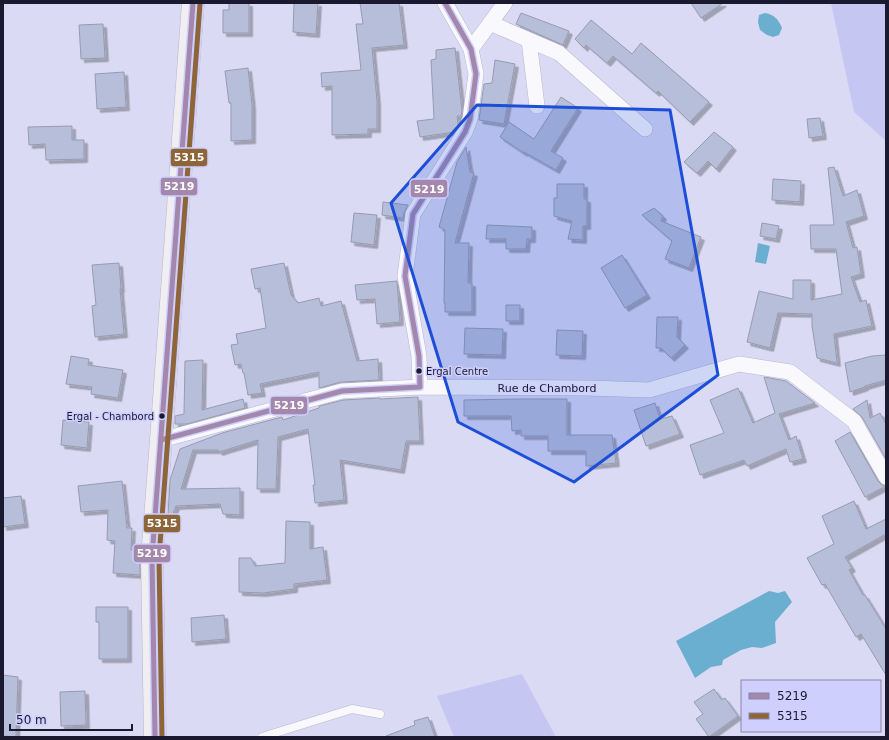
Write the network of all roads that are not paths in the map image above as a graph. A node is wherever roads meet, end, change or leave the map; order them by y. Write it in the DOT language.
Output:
graph roads {
  1 [pos="192,3"];
  2 [pos="445,3"];
  3 [pos="505,3"];
  4 [pos="490,23"];
  5 [pos="529,40"];
  6 [pos="471,49"];
  7 [pos="537,106"];
  8 [pos="645,129"];
  9 [pos="420,388"];
  10 [pos="161,440"];
  11 [pos="886,477"];
  12 [pos="380,714"];
  13 [pos="155,737"];
  14 [pos="262,737"];
  1 -- 10 [label="street"];
  2 -- 6 [label="street"];
  3 -- 4 [label="street"];
  4 -- 5 [label="street"];
  4 -- 6 [label="street"];
  5 -- 7 [label="street"];
  5 -- 8 [label="street"];
  6 -- 9 [label="street"];
  9 -- 10 [label="street, Rue de Chambord"];
  9 -- 11 [label="street, Rue de Chambord"];
  10 -- 13 [label="street"];
  12 -- 14 [label="lane"];
}
